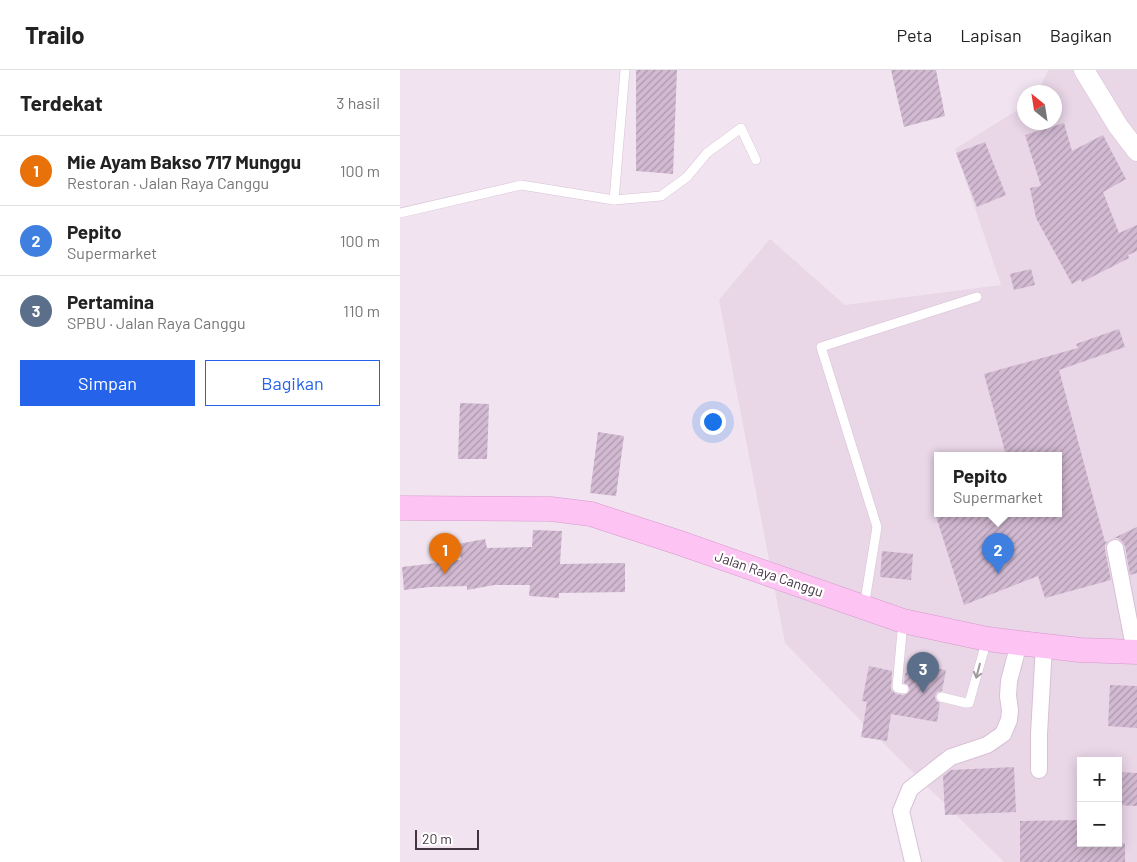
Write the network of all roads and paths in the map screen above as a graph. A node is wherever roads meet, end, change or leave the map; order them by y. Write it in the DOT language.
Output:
graph roads {
  1 [pos="625,70"];
  2 [pos="1084,70"];
  3 [pos="1137,150"];
  4 [pos="756,160"];
  5 [pos="614,200"];
  6 [pos="400,213"];
  7 [pos="977,297"];
  8 [pos="400,508"];
  9 [pos="1115,548"];
  10 [pos="864,608"];
  11 [pos="902,621"];
  12 [pos="987,639"];
  13 [pos="1019,643"];
  14 [pos="1044,645"];
  15 [pos="1136,652"];
  16 [pos="904,689"];
  17 [pos="941,697"];
  18 [pos="1039,770"];
  19 [pos="913,862"];
  1 -- 5 [label="lane"];
  2 -- 3 [label="street"];
  4 -- 5 [label="lane"];
  5 -- 6 [label="lane"];
  7 -- 10 [label="lane"];
  8 -- 10 [label="main road, Jalan Raya Canggu"];
  9 -- 15 [label="street"];
  10 -- 11 [label="main road, Jalan Raya Canggu"];
  11 -- 12 [label="main road, Jalan Raya Canggu"];
  11 -- 16 [label="lane"];
  12 -- 13 [label="main road, Jalan Raya Canggu"];
  12 -- 17 [label="lane, one-way"];
  13 -- 14 [label="main road, Jalan Raya Canggu"];
  13 -- 19 [label="street"];
  14 -- 15 [label="main road, Jalan Raya Canggu"];
  14 -- 18 [label="street"];
}
